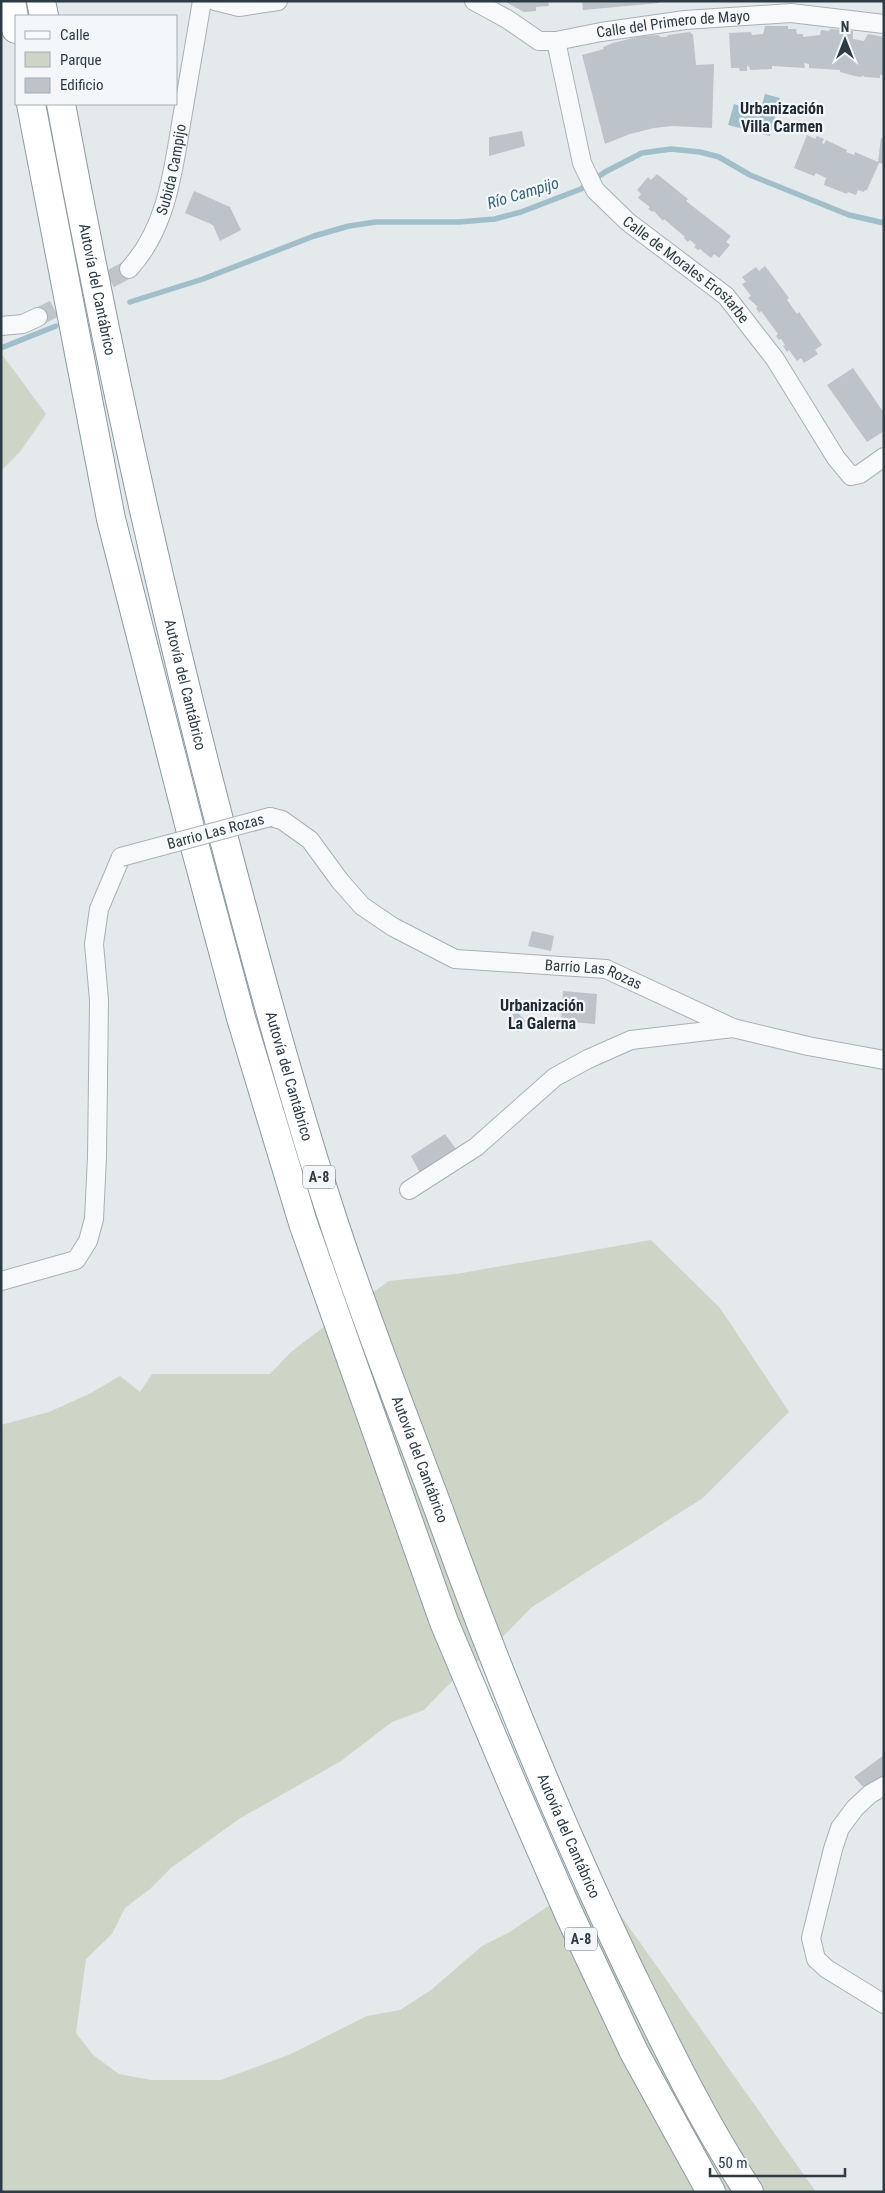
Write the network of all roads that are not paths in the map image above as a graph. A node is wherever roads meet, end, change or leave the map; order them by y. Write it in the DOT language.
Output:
graph roads {
  1 [pos="11,1"];
  2 [pos="41,1"];
  3 [pos="202,1"];
  4 [pos="214,1"];
  5 [pos="278,1"];
  6 [pos="474,1"];
  7 [pos="44,15"];
  8 [pos="15,23"];
  9 [pos="884,24"];
  10 [pos="556,42"];
  11 [pos="31,105"];
  12 [pos="61,105"];
  13 [pos="130,269"];
  14 [pos="38,317"];
  15 [pos="1,326"];
  16 [pos="884,457"];
  17 [pos="733,1028"];
  18 [pos="884,1060"];
  19 [pos="409,1190"];
  20 [pos="1,1281"];
  21 [pos="884,1786"];
  22 [pos="884,2004"];
  23 [pos="711,2192"];
  24 [pos="748,2192"];
  1 -- 8 [label="highway"];
  2 -- 7 [label="highway"];
  3 -- 13 [label="street, Subida Campijo"];
  4 -- 5 [label="street"];
  6 -- 10 [label="street, Calle del Primero de Mayo"];
  9 -- 10 [label="street, Calle del Primero de Mayo"];
  10 -- 16 [label="street, Calle de Morales Erostarbe"];
  11 -- 23 [label="highway, Autovía del Cantábrico / A-8"];
  12 -- 24 [label="highway, Autovía del Cantábrico / A-8"];
  14 -- 15 [label="street"];
  17 -- 18 [label="street, Barrio Las Rozas"];
  17 -- 19 [label="street, Barrio Las Rozas"];
  17 -- 20 [label="street, Barrio Las Rozas, bridge"];
  21 -- 22 [label="street"];
}
